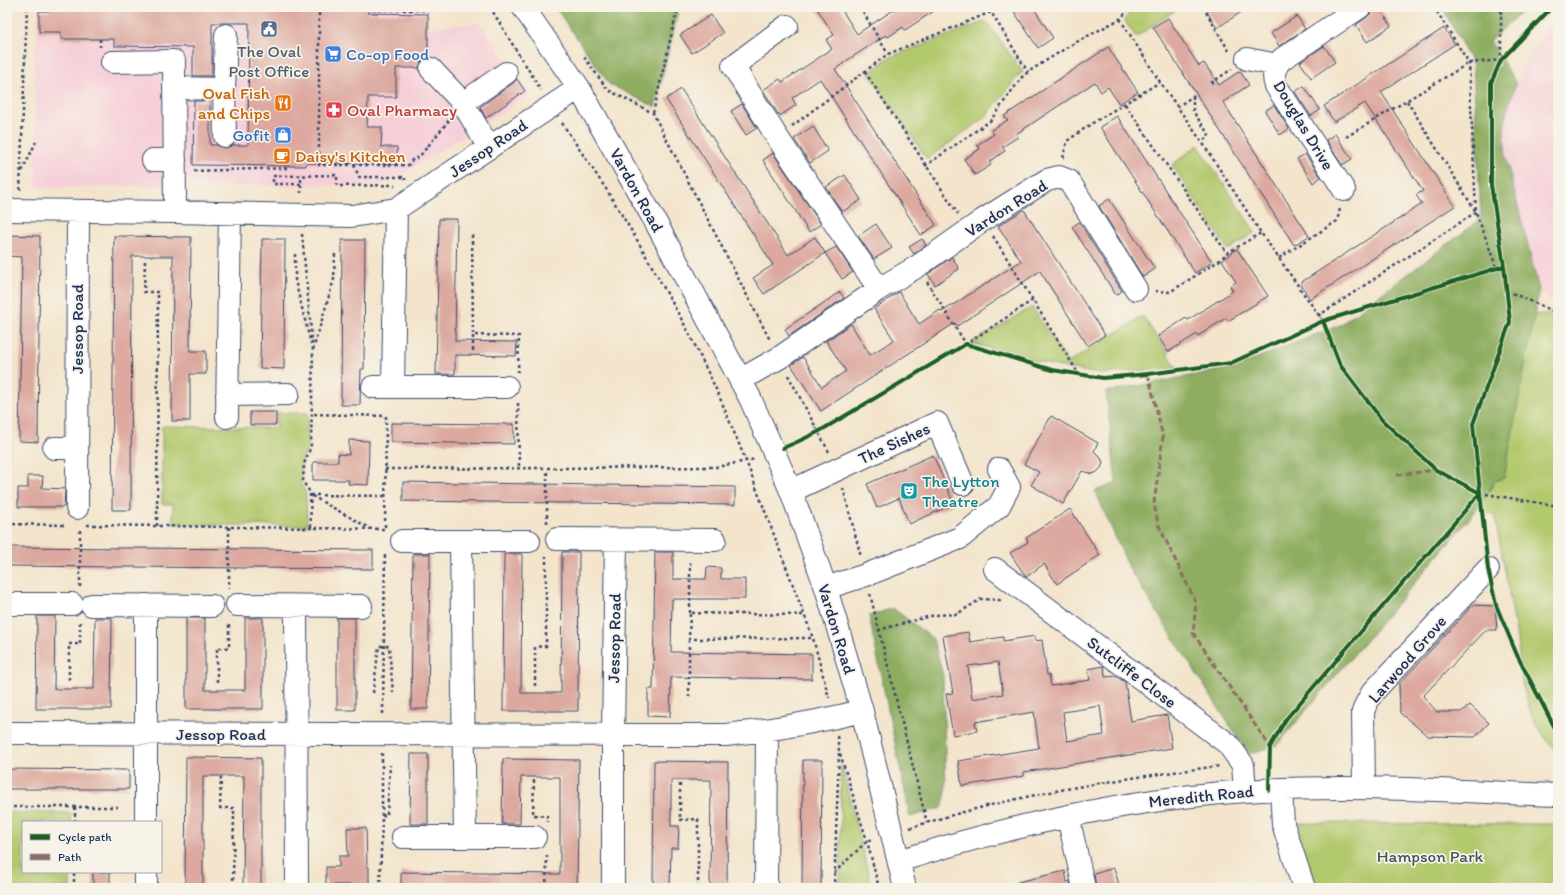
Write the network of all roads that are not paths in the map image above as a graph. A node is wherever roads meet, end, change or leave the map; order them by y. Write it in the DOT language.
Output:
graph roads {
  1 [pos="523,7"];
  2 [pos="1360,7"];
  3 [pos="787,26"];
  4 [pos="226,35"];
  5 [pos="112,62"];
  6 [pos="1243,62"];
  7 [pos="1276,65"];
  8 [pos="431,69"];
  9 [pos="506,72"];
  10 [pos="174,88"];
  11 [pos="579,88"];
  12 [pos="224,89"];
  13 [pos="463,103"];
  14 [pos="225,136"];
  15 [pos="489,148"];
  16 [pos="153,160"];
  17 [pos="175,166"];
  18 [pos="1344,190"];
  19 [pos="396,209"];
  20 [pos="13,210"];
  21 [pos="78,211"];
  22 [pos="175,212"];
  23 [pos="230,213"];
  24 [pos="879,289"];
  25 [pos="1136,289"];
  26 [pos="740,380"];
  27 [pos="515,386"];
  28 [pos="288,394"];
  29 [pos="227,395"];
  30 [pos="227,417"];
  31 [pos="54,448"];
  32 [pos="76,448"];
  33 [pos="998,469"];
  34 [pos="963,484"];
  35 [pos="791,491"];
  36 [pos="74,519"];
  37 [pos="389,538"];
  38 [pos="616,540"];
  39 [pos="715,540"];
  40 [pos="461,542"];
  41 [pos="995,569"];
  42 [pos="1488,569"];
  43 [pos="826,588"];
  44 [pos="7,604"];
  45 [pos="146,605"];
  46 [pos="237,605"];
  47 [pos="212,606"];
  48 [pos="296,606"];
  49 [pos="361,606"];
  50 [pos="862,711"];
  51 [pos="767,731"];
  52 [pos="7,733"];
  53 [pos="146,734"];
  54 [pos="297,734"];
  55 [pos="463,734"];
  56 [pos="613,735"];
  57 [pos="1364,788"];
  58 [pos="1281,790"];
  59 [pos="1245,791"];
  60 [pos="1558,795"];
  61 [pos="1068,816"];
  62 [pos="146,821"];
  63 [pos="465,836"];
  64 [pos="403,837"];
  65 [pos="535,837"];
  66 [pos="899,861"];
  67 [pos="146,873"];
  68 [pos="297,885"];
  69 [pos="146,888"];
  70 [pos="613,888"];
  71 [pos="766,888"];
  72 [pos="905,888"];
  73 [pos="1084,888"];
  74 [pos="1304,888"];
  1 -- 11 [label="street, Vardon Road"];
  2 -- 7 [label="street, Douglas Drive"];
  3 -- 24 [label="street"];
  4 -- 12 [label="street"];
  5 -- 10 [label="street"];
  6 -- 7 [label="street"];
  7 -- 18 [label="street, Douglas Drive"];
  8 -- 13 [label="street"];
  9 -- 13 [label="street"];
  10 -- 12 [label="street"];
  10 -- 17 [label="street"];
  11 -- 15 [label="street, Jessop Road"];
  11 -- 26 [label="street, Vardon Road"];
  12 -- 14 [label="street"];
  13 -- 15 [label="street"];
  15 -- 19 [label="street, Jessop Road"];
  16 -- 17 [label="street"];
  17 -- 22 [label="street"];
  19 -- 23 [label="street, Jessop Road"];
  19 -- 27 [label="street"];
  20 -- 21 [label="street, Jessop Road"];
  21 -- 22 [label="street, Jessop Road"];
  21 -- 32 [label="street, Jessop Road"];
  22 -- 23 [label="street, Jessop Road"];
  23 -- 29 [label="street"];
  24 -- 25 [label="street, Vardon Road"];
  24 -- 26 [label="street, Vardon Road"];
  26 -- 35 [label="street, Vardon Road"];
  28 -- 29 [label="street"];
  29 -- 30 [label="street"];
  31 -- 32 [label="street"];
  32 -- 36 [label="street, Jessop Road"];
  33 -- 43 [label="street"];
  34 -- 35 [label="street, The Sishes"];
  35 -- 43 [label="street, Vardon Road"];
  37 -- 40 [label="street"];
  38 -- 39 [label="street"];
  38 -- 40 [label="street"];
  38 -- 56 [label="street, Jessop Road"];
  40 -- 55 [label="street"];
  41 -- 59 [label="street, Sutcliffe Close"];
  42 -- 57 [label="street, Larwood Grove"];
  43 -- 50 [label="street, Vardon Road"];
  44 -- 45 [label="street"];
  45 -- 47 [label="street"];
  45 -- 53 [label="street"];
  46 -- 48 [label="street"];
  48 -- 49 [label="street"];
  48 -- 54 [label="street"];
  50 -- 51 [label="street, Jessop Road"];
  50 -- 66 [label="street, Vardon Road"];
  51 -- 56 [label="street, Jessop Road"];
  51 -- 71 [label="street"];
  52 -- 53 [label="street, Jessop Road"];
  53 -- 54 [label="street, Jessop Road"];
  53 -- 62 [label="street"];
  54 -- 55 [label="street, Jessop Road"];
  54 -- 68 [label="street"];
  55 -- 56 [label="street, Jessop Road"];
  55 -- 63 [label="street"];
  56 -- 70 [label="street, Jessop Road"];
  57 -- 58 [label="street, Meredith Road"];
  57 -- 60 [label="street, Meredith Road"];
  58 -- 59 [label="street, Meredith Road"];
  58 -- 74 [label="street"];
  59 -- 61 [label="street, Meredith Road"];
  61 -- 66 [label="street, Meredith Road"];
  61 -- 73 [label="street"];
  63 -- 64 [label="street"];
  63 -- 65 [label="street"];
  66 -- 72 [label="street, Vardon Road"];
  67 -- 69 [label="street"];
}
